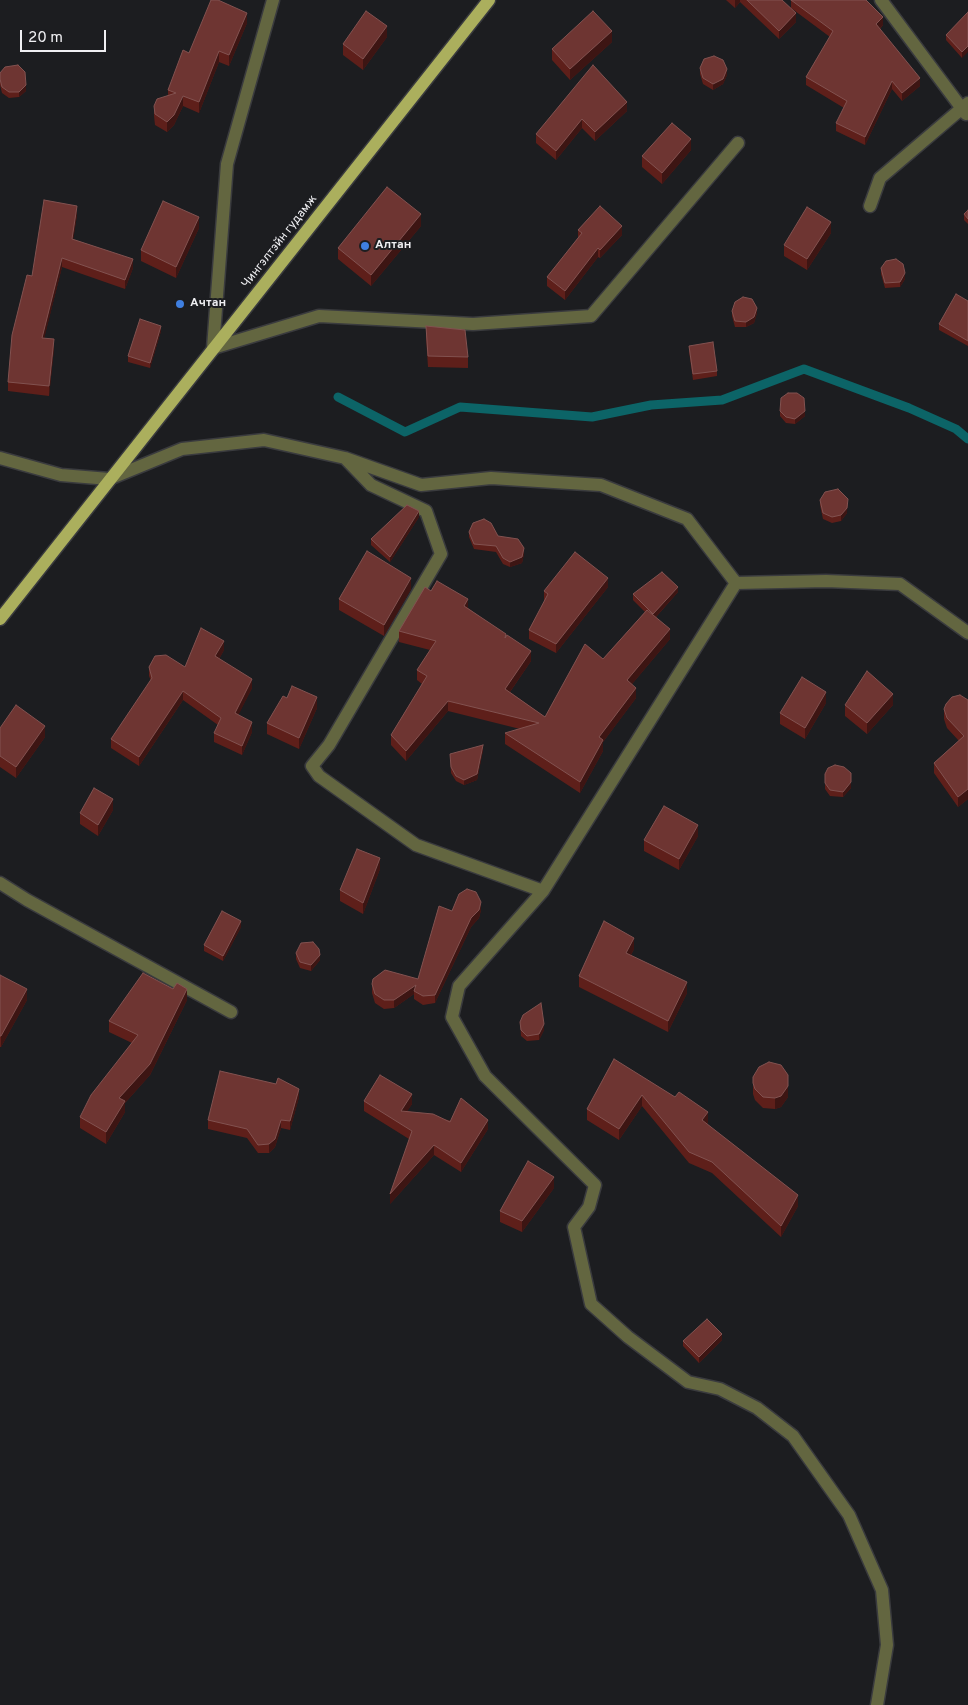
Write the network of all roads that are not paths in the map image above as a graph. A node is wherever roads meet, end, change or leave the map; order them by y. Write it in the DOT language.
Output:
graph roads {
  1 [pos="273,0"];
  2 [pos="489,0"];
  3 [pos="881,0"];
  4 [pos="966,109"];
  5 [pos="738,143"];
  6 [pos="870,206"];
  7 [pos="213,348"];
  8 [pos="0,458"];
  9 [pos="345,458"];
  10 [pos="109,479"];
  11 [pos="736,583"];
  12 [pos="0,619"];
  13 [pos="968,633"];
  14 [pos="0,883"];
  15 [pos="542,891"];
  16 [pos="231,1012"];
  17 [pos="877,1705"];
  1 -- 7 [label="street"];
  2 -- 7 [label="main road, Чингэлтэйн гудамж"];
  3 -- 4 [label="street"];
  4 -- 6 [label="street"];
  5 -- 7 [label="street"];
  7 -- 10 [label="main road, Чингэлтэйн гудамж"];
  8 -- 10 [label="street"];
  9 -- 10 [label="street"];
  9 -- 11 [label="street"];
  9 -- 15 [label="street"];
  10 -- 12 [label="main road, Чингэлтэйн гудамж"];
  11 -- 13 [label="street"];
  11 -- 15 [label="street"];
  14 -- 16 [label="street"];
  15 -- 17 [label="street"];
}
